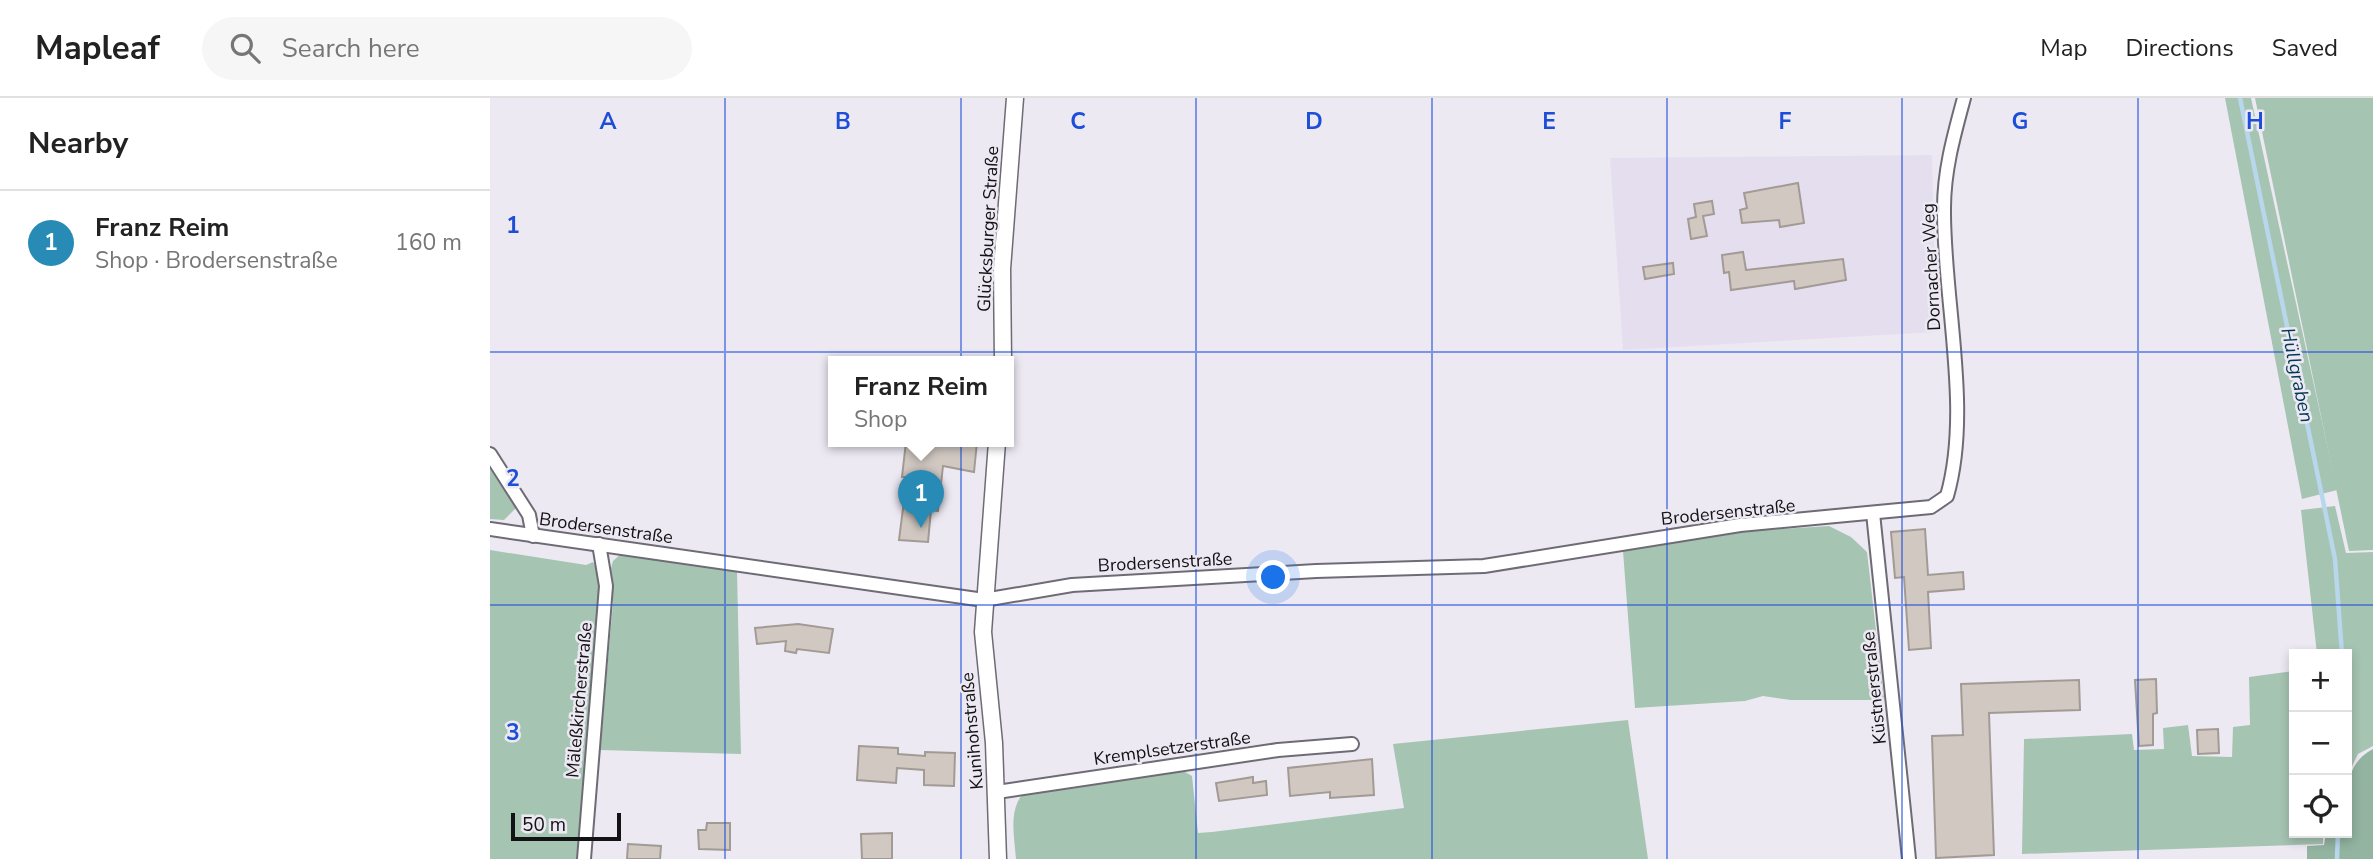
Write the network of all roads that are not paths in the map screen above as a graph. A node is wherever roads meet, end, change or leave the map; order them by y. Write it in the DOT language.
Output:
graph roads {
  1 [pos="1015,98"];
  2 [pos="1964,98"];
  3 [pos="1003,356"];
  4 [pos="1958,436"];
  5 [pos="997,447"];
  6 [pos="490,454"];
  7 [pos="1872,513"];
  8 [pos="490,529"];
  9 [pos="533,536"];
  10 [pos="599,544"];
  11 [pos="984,600"];
  12 [pos="1352,744"];
  13 [pos="997,792"];
  14 [pos="584,859"];
  15 [pos="998,859"];
  16 [pos="1909,859"];
  1 -- 3 [label="street, Glücksburger Straße"];
  2 -- 4 [label="street, Dornacher Weg"];
  4 -- 7 [label="street, Brodersenstraße"];
  5 -- 11 [label="street"];
  6 -- 9 [label="street"];
  7 -- 11 [label="street, Brodersenstraße"];
  7 -- 16 [label="street, Küstnerstraße"];
  8 -- 9 [label="street, Brodersenstraße"];
  9 -- 10 [label="street, Brodersenstraße"];
  10 -- 11 [label="street, Brodersenstraße"];
  10 -- 14 [label="street, Mäleßkircherstraße"];
  11 -- 13 [label="street, Kunihohstraße"];
  12 -- 13 [label="street, Kremplsetzerstraße"];
  13 -- 15 [label="street, Kunihohstraße"];
}
